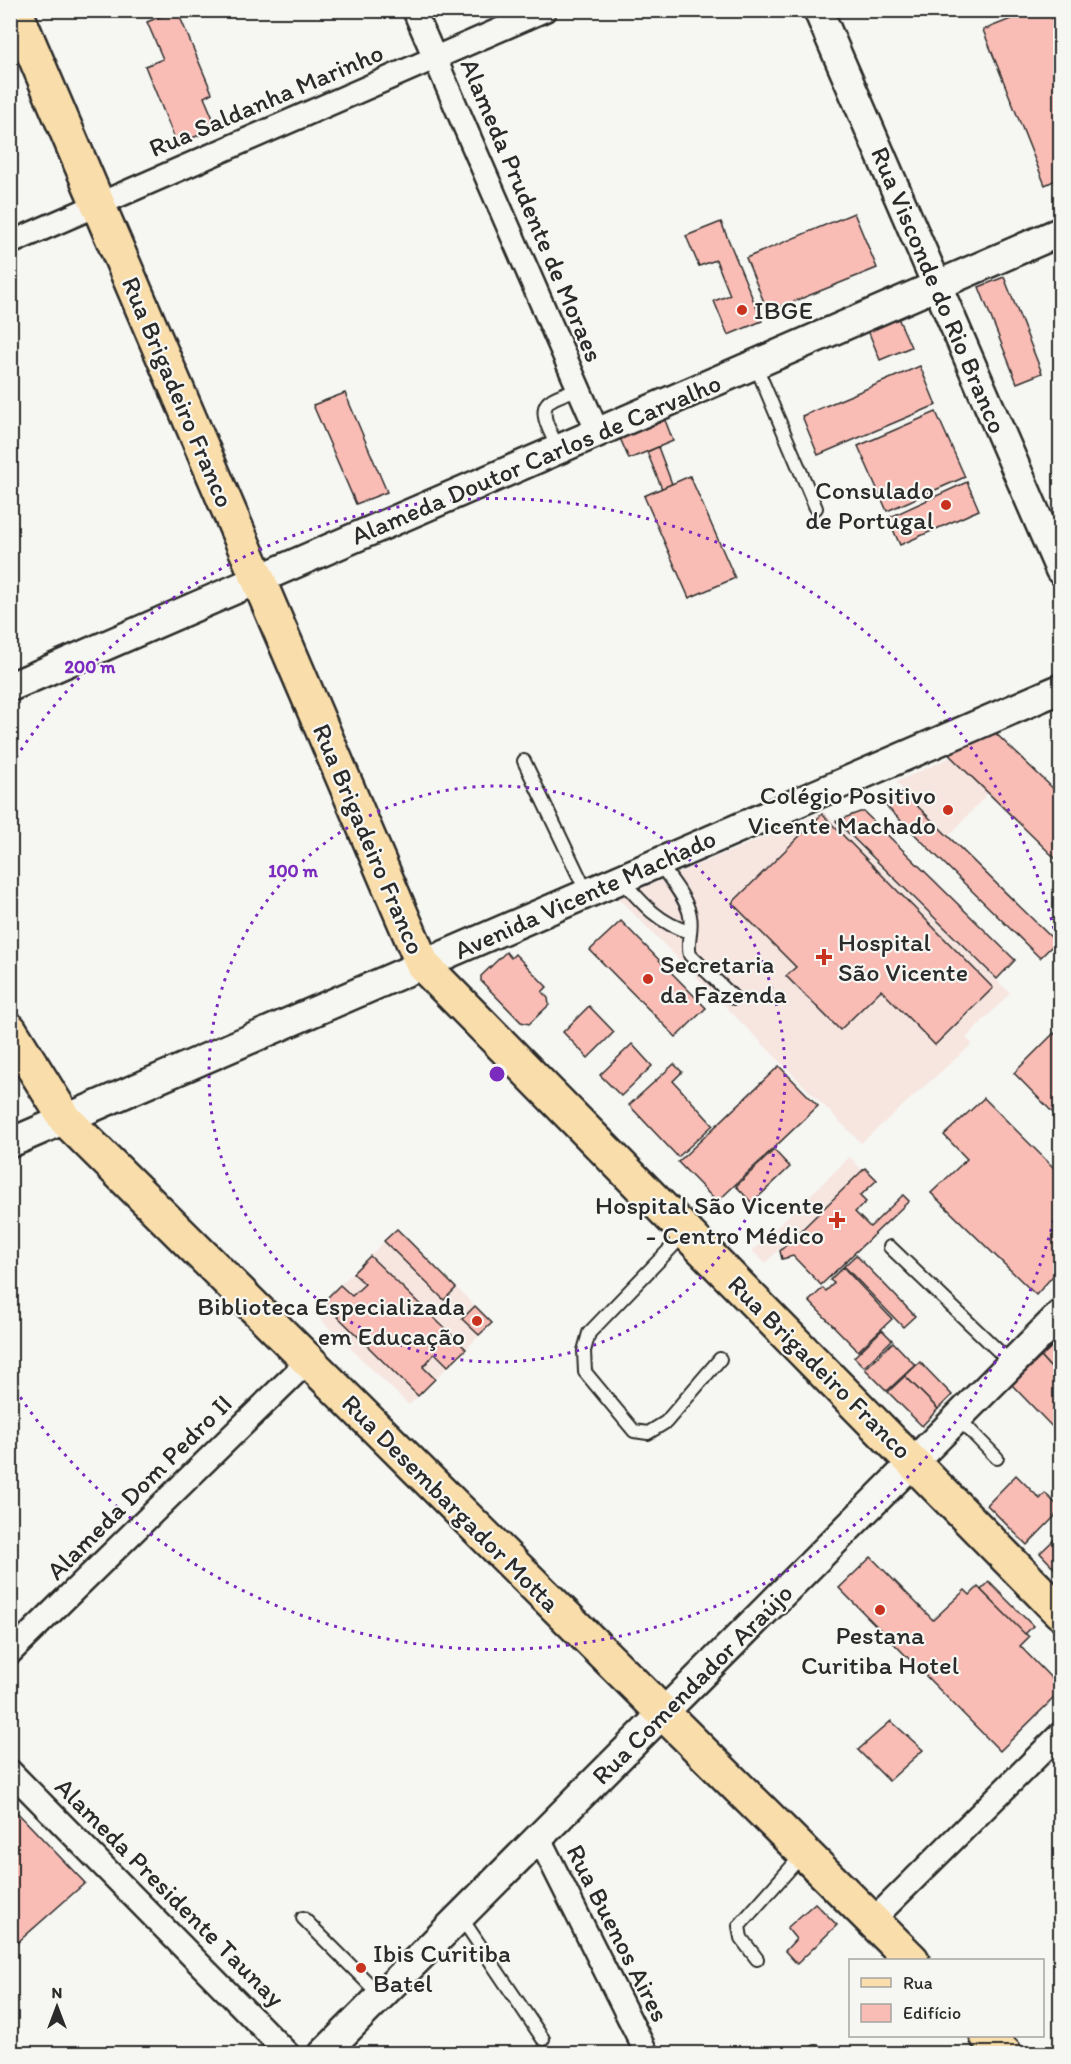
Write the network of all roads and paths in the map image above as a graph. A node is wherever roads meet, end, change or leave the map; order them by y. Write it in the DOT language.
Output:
graph roads {
  1 [pos="15,10"];
  2 [pos="414,10"];
  3 [pos="545,10"];
  4 [pos="818,10"];
  5 [pos="435,58"];
  6 [pos="98,205"];
  7 [pos="1060,232"];
  8 [pos="10,243"];
  9 [pos="937,285"];
  10 [pos="755,364"];
  11 [pos="578,389"];
  12 [pos="598,433"];
  13 [pos="559,449"];
  14 [pos="816,508"];
  15 [pos="1060,570"];
  16 [pos="258,579"];
  17 [pos="10,687"];
  18 [pos="1060,689"];
  19 [pos="524,760"];
  20 [pos="658,862"];
  21 [pos="621,879"];
  22 [pos="587,893"];
  23 [pos="690,932"];
  24 [pos="423,965"];
  25 [pos="734,998"];
  26 [pos="10,1030"];
  27 [pos="66,1120"];
  28 [pos="10,1143"];
  29 [pos="685,1231"];
  30 [pos="890,1247"];
  31 [pos="1060,1315"];
  32 [pos="720,1359"];
  33 [pos="308,1360"];
  34 [pos="1012,1364"];
  35 [pos="958,1418"];
  36 [pos="997,1458"];
  37 [pos="913,1462"];
  38 [pos="1060,1612"];
  39 [pos="10,1653"];
  40 [pos="663,1713"];
  41 [pos="1060,1734"];
  42 [pos="10,1771"];
  43 [pos="538,1838"];
  44 [pos="803,1853"];
  45 [pos="460,1916"];
  46 [pos="303,1918"];
  47 [pos="872,1921"];
  48 [pos="757,1959"];
  49 [pos="911,1959"];
  50 [pos="381,1996"];
  51 [pos="988,2037"];
  52 [pos="543,2039"];
  53 [pos="288,2054"];
  54 [pos="323,2054"];
  55 [pos="647,2054"];
  56 [pos="1005,2054"];
  1 -- 6 [label="main road, Rua Brigadeiro Franco"];
  2 -- 5 [label="street, Alameda Prudente de Moraes"];
  3 -- 5 [label="street, Rua Saldanha Marinho"];
  4 -- 9 [label="street, Rua Visconde do Rio Branco"];
  5 -- 6 [label="street, Rua Saldanha Marinho"];
  5 -- 11 [label="street, Alameda Prudente de Moraes"];
  6 -- 8 [label="street, Rua Saldanha Marinho"];
  6 -- 16 [label="main road, Rua Brigadeiro Franco"];
  7 -- 9 [label="street, Alameda Doutor Carlos de Carvalho"];
  9 -- 10 [label="street, Alameda Doutor Carlos de Carvalho"];
  9 -- 15 [label="street, Rua Visconde do Rio Branco"];
  10 -- 12 [label="street, Alameda Doutor Carlos de Carvalho"];
  10 -- 14 [label="lane"];
  11 -- 12 [label="street, Alameda Prudente de Moraes"];
  11 -- 13 [label="lane"];
  12 -- 13 [label="street, Alameda Doutor Carlos de Carvalho"];
  13 -- 16 [label="street, Alameda Doutor Carlos de Carvalho"];
  16 -- 17 [label="street, Alameda Doutor Carlos de Carvalho"];
  16 -- 24 [label="main road, Rua Brigadeiro Franco"];
  18 -- 20 [label="street, Avenida Vicente Machado"];
  19 -- 22 [label="lane"];
  20 -- 21 [label="street, Avenida Vicente Machado"];
  20 -- 23 [label="lane"];
  21 -- 22 [label="street, Avenida Vicente Machado"];
  21 -- 23 [label="lane"];
  22 -- 24 [label="street, Avenida Vicente Machado"];
  23 -- 25 [label="lane"];
  24 -- 27 [label="street, Avenida Vicente Machado"];
  24 -- 29 [label="main road, Rua Brigadeiro Franco"];
  26 -- 27 [label="main road, Rua Desembargador Motta"];
  27 -- 28 [label="street, Avenida Vicente Machado"];
  27 -- 33 [label="main road, Rua Desembargador Motta"];
  29 -- 32 [label="lane"];
  29 -- 37 [label="main road, Rua Brigadeiro Franco"];
  30 -- 34 [label="lane"];
  31 -- 34 [label="street, Rua Comendador Araújo"];
  33 -- 39 [label="street, Alameda Dom Pedro II"];
  33 -- 40 [label="main road, Rua Desembargador Motta"];
  34 -- 35 [label="street, Rua Comendador Araújo"];
  35 -- 36 [label="lane"];
  35 -- 37 [label="street, Rua Comendador Araújo"];
  37 -- 38 [label="main road, Rua Brigadeiro Franco"];
  37 -- 40 [label="street, Rua Comendador Araújo"];
  40 -- 43 [label="street, Rua Comendador Araújo"];
  40 -- 44 [label="main road, Rua Desembargador Motta"];
  41 -- 47 [label="street"];
  42 -- 53 [label="street, Alameda Presidente Taunay"];
  43 -- 45 [label="street, Rua Comendador Araújo"];
  43 -- 55 [label="street, Rua Buenos Aires"];
  44 -- 47 [label="main road, Rua Desembargador Motta"];
  44 -- 48 [label="lane"];
  45 -- 50 [label="street, Rua Comendador Araújo"];
  45 -- 52 [label="lane"];
  46 -- 50 [label="lane"];
  47 -- 49 [label="main road, Rua Desembargador Motta"];
  50 -- 54 [label="street, Rua Comendador Araújo"];
  51 -- 56 [label="main road"];
}
